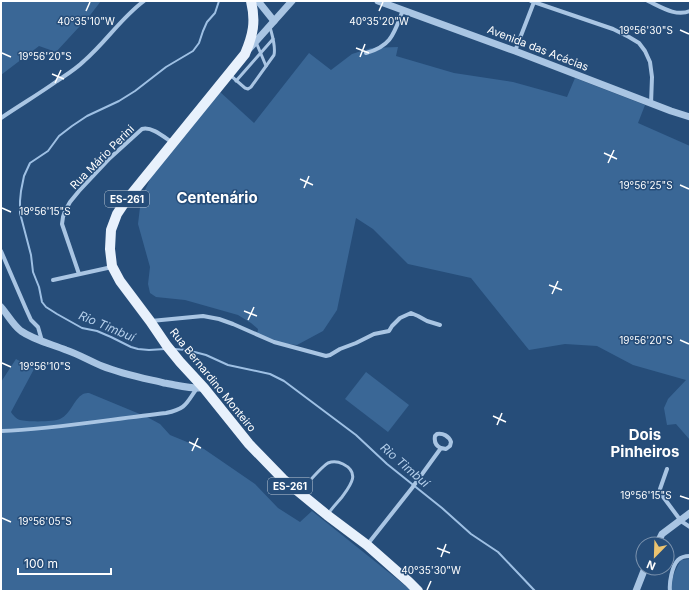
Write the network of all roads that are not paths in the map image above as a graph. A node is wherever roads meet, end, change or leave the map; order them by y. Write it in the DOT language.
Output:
graph roads {
  1 [pos="144,1"];
  2 [pos="251,1"];
  3 [pos="258,1"];
  4 [pos="292,1"];
  5 [pos="378,1"];
  6 [pos="648,1"];
  7 [pos="532,2"];
  8 [pos="403,10"];
  9 [pos="690,11"];
  10 [pos="272,23"];
  11 [pos="273,39"];
  12 [pos="256,42"];
  13 [pos="515,51"];
  14 [pos="260,53"];
  15 [pos="366,53"];
  16 [pos="245,54"];
  17 [pos="266,66"];
  18 [pos="232,78"];
  19 [pos="651,104"];
  20 [pos="690,117"];
  21 [pos="1,118"];
  22 [pos="174,143"];
  23 [pos="1,251"];
  24 [pos="112,266"];
  25 [pos="80,274"];
  26 [pos="53,280"];
  27 [pos="1,308"];
  28 [pos="150,320"];
  29 [pos="440,325"];
  30 [pos="42,341"];
  31 [pos="200,388"];
  32 [pos="1,431"];
  33 [pos="441,448"];
  34 [pos="668,469"];
  35 [pos="299,493"];
  36 [pos="690,514"];
  37 [pos="327,515"];
  38 [pos="681,521"];
  39 [pos="690,527"];
  40 [pos="661,536"];
  41 [pos="367,546"];
  42 [pos="690,556"];
  43 [pos="642,576"];
  44 [pos="418,591"];
  45 [pos="636,591"];
  46 [pos="670,591"];
  1 -- 21 [label="street"];
  2 -- 16 [label="main road, ES-261"];
  3 -- 10 [label="street"];
  4 -- 10 [label="street"];
  5 -- 8 [label="street, Avenida das Acácias"];
  6 -- 9 [label="street"];
  7 -- 13 [label="street"];
  7 -- 19 [label="street"];
  8 -- 13 [label="street, Avenida das Acácias"];
  8 -- 15 [label="street"];
  10 -- 11 [label="lane"];
  10 -- 12 [label="street"];
  11 -- 14 [label="lane"];
  11 -- 17 [label="lane"];
  12 -- 14 [label="lane"];
  12 -- 16 [label="street"];
  13 -- 19 [label="street, Avenida das Acácias"];
  14 -- 17 [label="lane"];
  14 -- 18 [label="lane"];
  16 -- 18 [label="main road, ES-261"];
  17 -- 18 [label="lane"];
  18 -- 22 [label="main road, ES-261"];
  19 -- 20 [label="street, Avenida das Acácias"];
  22 -- 24 [label="main road, Rua Bernardino Monteiro / ES-261"];
  22 -- 25 [label="street, Rua Mário Perini"];
  23 -- 30 [label="street"];
  24 -- 25 [label="street"];
  24 -- 28 [label="main road, Rua Bernardino Monteiro / ES-261"];
  25 -- 26 [label="street"];
  27 -- 30 [label="street"];
  28 -- 29 [label="street"];
  28 -- 31 [label="main road, Rua Bernardino Monteiro / ES-261"];
  30 -- 31 [label="street"];
  31 -- 32 [label="street"];
  31 -- 35 [label="main road, Rua Bernardino Monteiro / ES-261"];
  33 -- 33 [label="street"];
  33 -- 41 [label="street"];
  34 -- 38 [label="street"];
  35 -- 37 [label="main road, Rua Bernardino Monteiro / ES-261"];
  35 -- 37 [label="lane"];
  36 -- 38 [label="street"];
  37 -- 41 [label="main road, Rua Bernardino Monteiro / ES-261"];
  38 -- 39 [label="street"];
  38 -- 40 [label="street"];
  41 -- 44 [label="main road, Rua Bernardino Monteiro / ES-261"];
  42 -- 46 [label="street"];
  43 -- 45 [label="street"];
}
